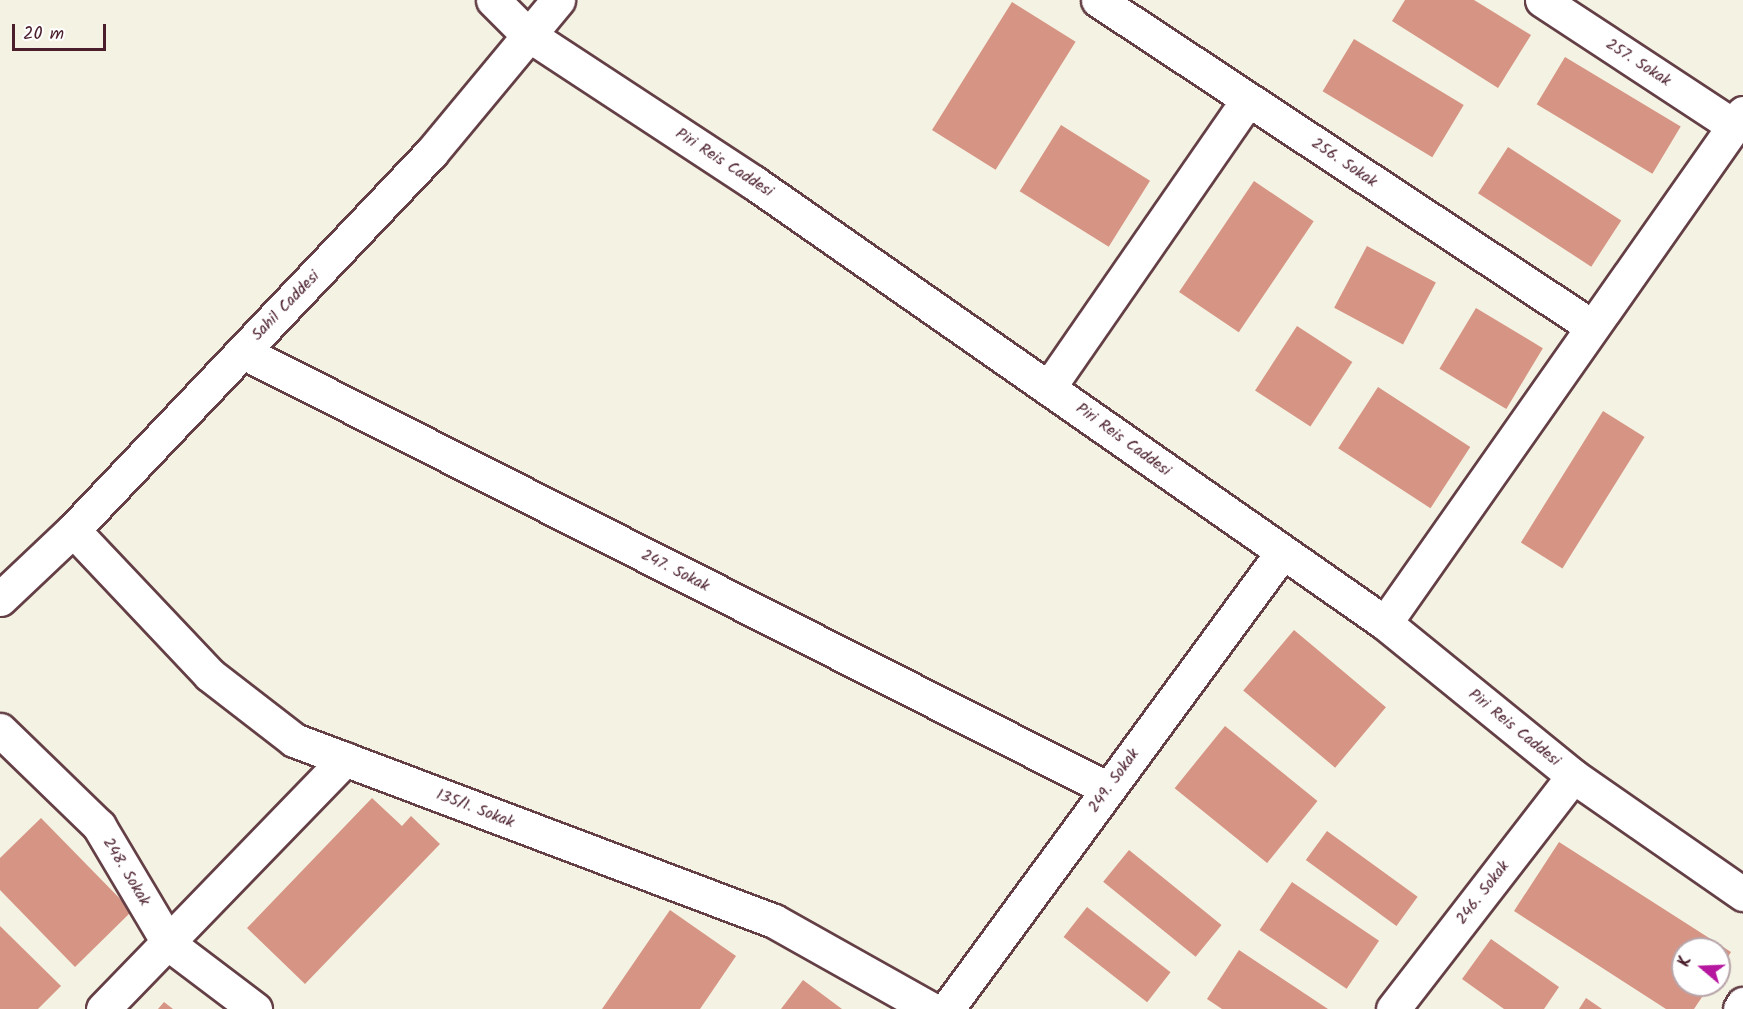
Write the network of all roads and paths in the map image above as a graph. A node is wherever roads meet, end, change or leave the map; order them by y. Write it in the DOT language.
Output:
graph roads {
  1 [pos="493,0"];
  2 [pos="558,0"];
  3 [pos="1098,0"];
  4 [pos="1542,0"];
  5 [pos="526,33"];
  6 [pos="1248,100"];
  7 [pos="1738,120"];
  8 [pos="1591,326"];
  9 [pos="243,352"];
  10 [pos="1049,387"];
  11 [pos="73,530"];
  12 [pos="1281,554"];
  13 [pos="0,599"];
  14 [pos="1385,623"];
  15 [pos="0,730"];
  16 [pos="345,759"];
  17 [pos="1573,776"];
  18 [pos="1108,789"];
  19 [pos="1743,894"];
  20 [pos="169,944"];
  21 [pos="1743,1004"];
  22 [pos="103,1009"];
  23 [pos="255,1009"];
  24 [pos="931,1009"];
  25 [pos="947,1009"];
  26 [pos="1393,1009"];
  27 [pos="1740,1009"];
  1 -- 5 [label="street, Piri Reis Caddesi"];
  2 -- 5 [label="street, Sahil Caddesi"];
  3 -- 6 [label="street, 256. Sokak"];
  4 -- 7 [label="street, 257. Sokak"];
  5 -- 9 [label="street, Sahil Caddesi"];
  5 -- 10 [label="street, Piri Reis Caddesi"];
  6 -- 8 [label="street, 256. Sokak"];
  6 -- 10 [label="street"];
  7 -- 8 [label="street"];
  8 -- 14 [label="street"];
  9 -- 11 [label="street, Sahil Caddesi"];
  9 -- 18 [label="street, 247. Sokak"];
  10 -- 12 [label="street, Piri Reis Caddesi"];
  11 -- 13 [label="street, Sahil Caddesi"];
  11 -- 16 [label="street, 135/1. Sokak"];
  12 -- 14 [label="street, Piri Reis Caddesi"];
  12 -- 18 [label="street, 249. Sokak"];
  14 -- 17 [label="street, Piri Reis Caddesi"];
  15 -- 20 [label="street, 248. Sokak"];
  16 -- 20 [label="street"];
  16 -- 24 [label="street, 135/1. Sokak"];
  17 -- 19 [label="street, Piri Reis Caddesi"];
  17 -- 26 [label="street, 246. Sokak"];
  18 -- 25 [label="street, 249. Sokak"];
  20 -- 22 [label="street"];
  20 -- 23 [label="street, 248. Sokak"];
  21 -- 27 [label="street"];
}
